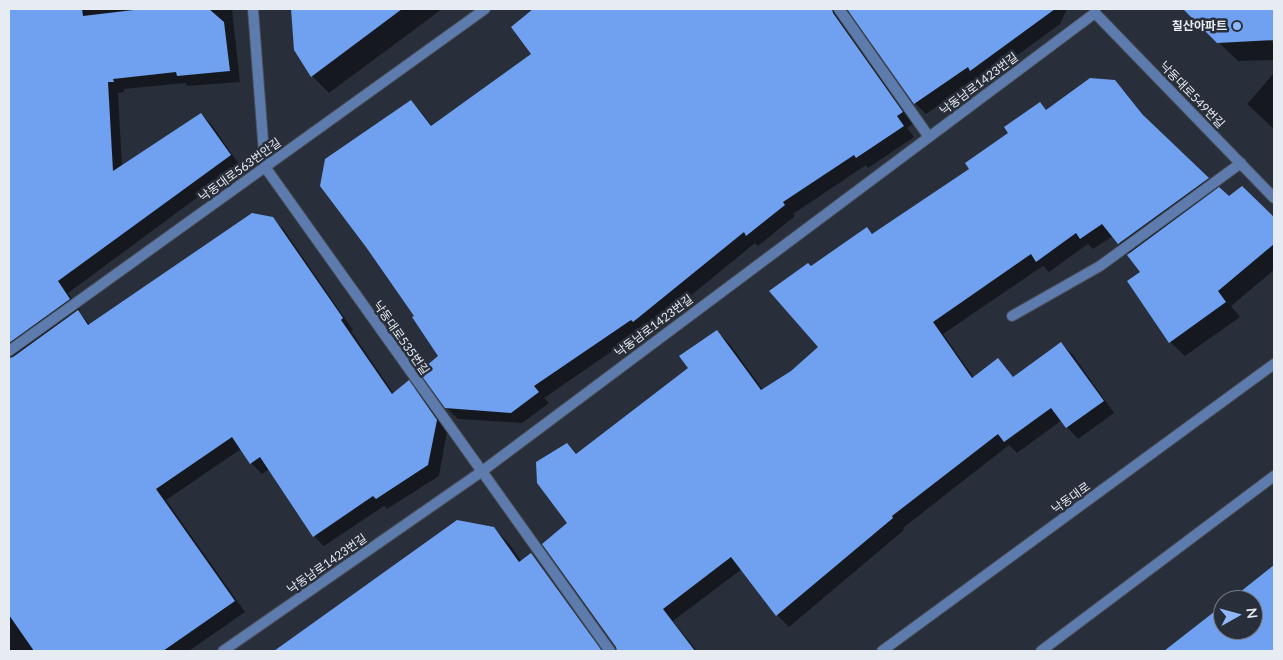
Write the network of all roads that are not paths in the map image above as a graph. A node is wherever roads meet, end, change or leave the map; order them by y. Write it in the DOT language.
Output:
graph roads {
  1 [pos="253,9"];
  2 [pos="485,9"];
  3 [pos="838,9"];
  4 [pos="1095,11"];
  5 [pos="929,137"];
  6 [pos="1241,163"];
  7 [pos="265,167"];
  8 [pos="1274,198"];
  9 [pos="1012,316"];
  10 [pos="9,351"];
  11 [pos="1274,364"];
  12 [pos="481,472"];
  13 [pos="1274,476"];
  14 [pos="223,651"];
  15 [pos="610,651"];
  16 [pos="882,651"];
  17 [pos="1041,651"];
  1 -- 7 [label="street"];
  2 -- 7 [label="street, 낙동대로563번안길"];
  3 -- 5 [label="street"];
  4 -- 5 [label="street, 낙동남로1423번길"];
  4 -- 6 [label="street, 낙동대로549번길"];
  5 -- 12 [label="street, 낙동남로1423번길"];
  6 -- 8 [label="street, 낙동대로549번길"];
  6 -- 9 [label="street"];
  7 -- 10 [label="street, 낙동대로563번안길"];
  7 -- 12 [label="street, 낙동대로535번길"];
  11 -- 16 [label="street, 낙동대로"];
  12 -- 14 [label="street, 낙동남로1423번길"];
  12 -- 15 [label="street, 낙동대로535번길"];
  13 -- 17 [label="street"];
}
